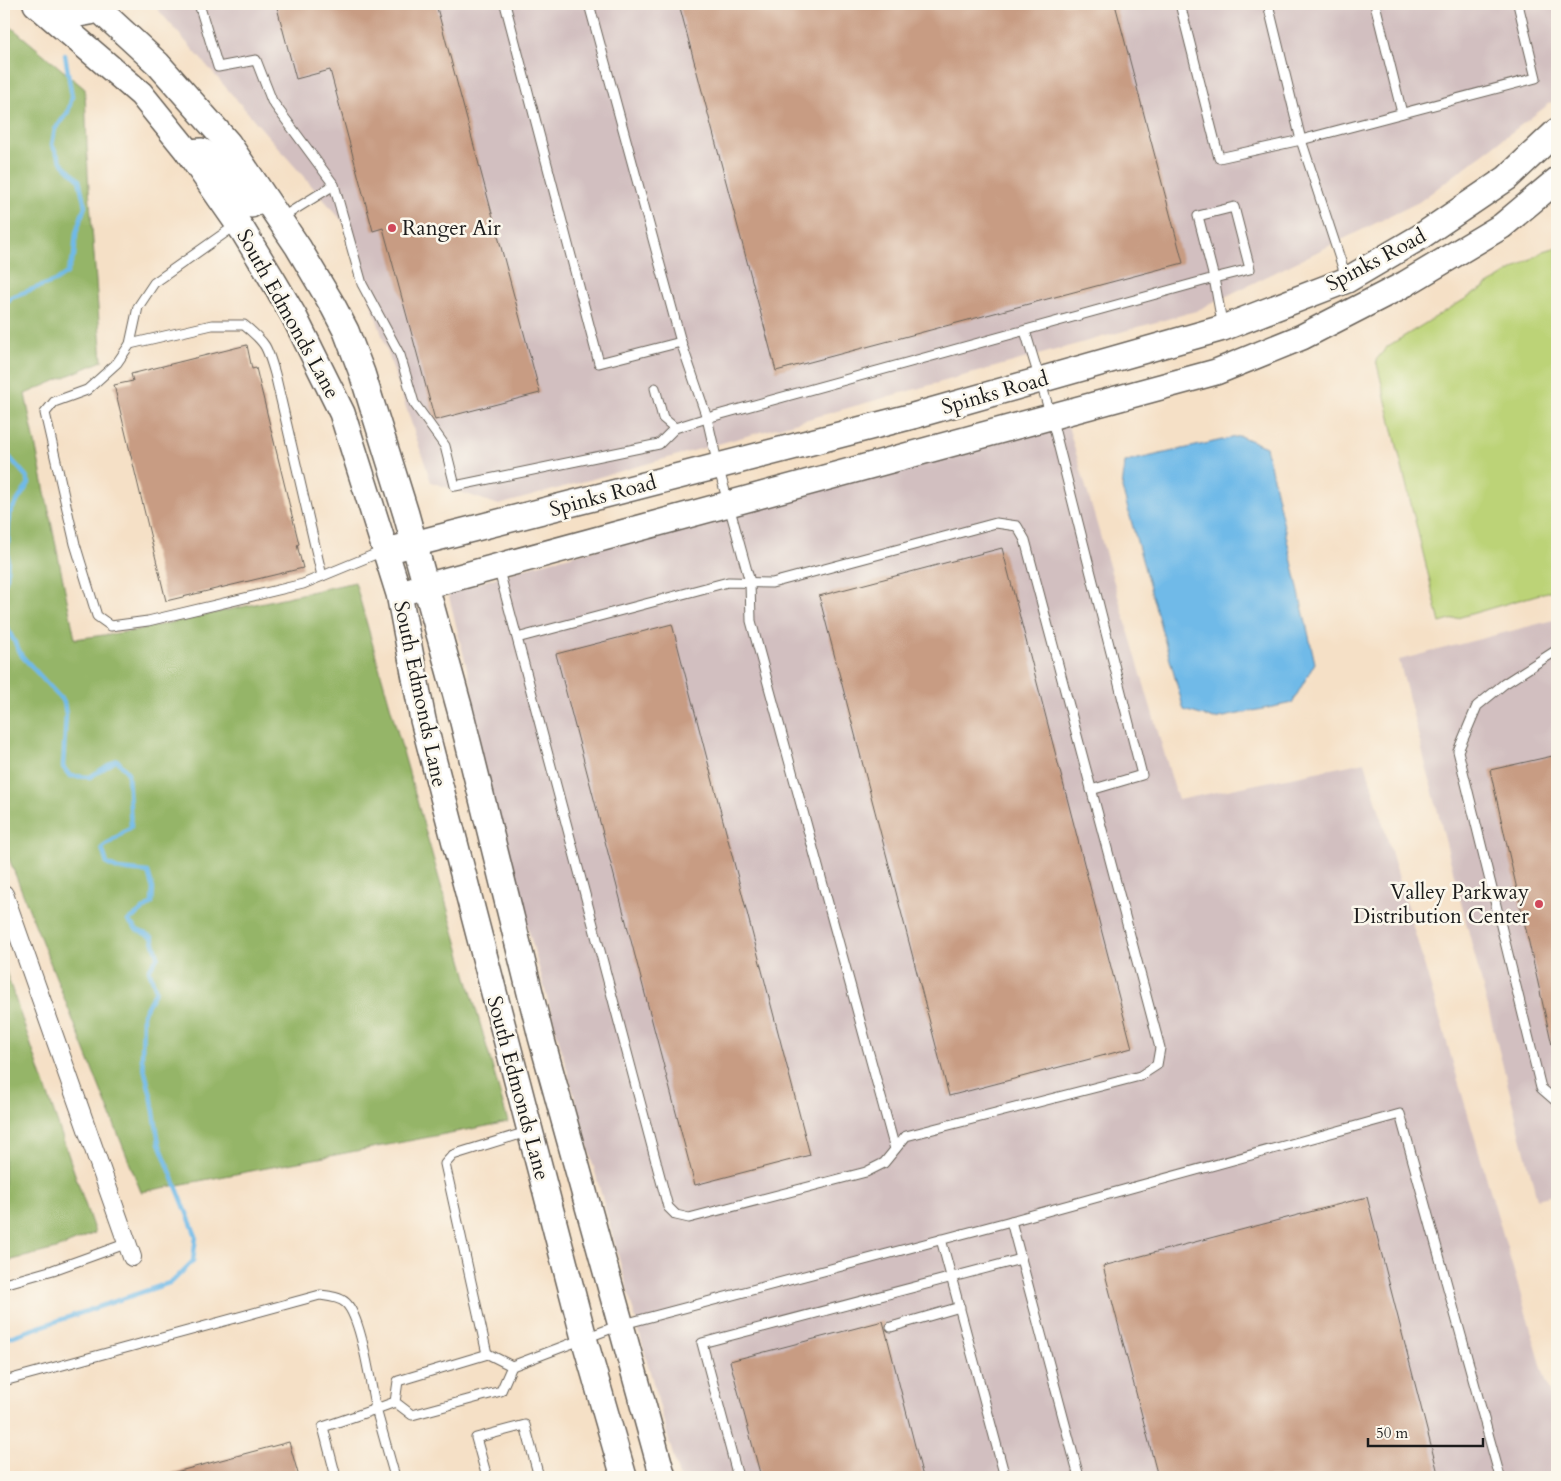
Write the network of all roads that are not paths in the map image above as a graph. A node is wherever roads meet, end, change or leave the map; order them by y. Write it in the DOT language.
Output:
graph roads {
  1 [pos="36,4"];
  2 [pos="65,4"];
  3 [pos="199,4"];
  4 [pos="505,4"];
  5 [pos="589,4"];
  6 [pos="1180,4"];
  7 [pos="1268,4"];
  8 [pos="1375,4"];
  9 [pos="1518,4"];
  10 [pos="97,5"];
  11 [pos="1402,113"];
  12 [pos="1557,131"];
  13 [pos="1301,140"];
  14 [pos="188,152"];
  15 [pos="1557,180"];
  16 [pos="334,185"];
  17 [pos="278,219"];
  18 [pos="238,223"];
  19 [pos="1214,278"];
  20 [pos="1347,280"];
  21 [pos="1363,306"];
  22 [pos="1223,328"];
  23 [pos="1025,330"];
  24 [pos="681,342"];
  25 [pos="130,344"];
  26 [pos="1040,380"];
  27 [pos="654,388"];
  28 [pos="1051,416"];
  29 [pos="707,418"];
  30 [pos="675,428"];
  31 [pos="718,466"];
  32 [pos="729,504"];
  33 [pos="414,545"];
  34 [pos="386,550"];
  35 [pos="498,566"];
  36 [pos="322,576"];
  37 [pos="750,582"];
  38 [pos="426,586"];
  39 [pos="399,594"];
  40 [pos="517,638"];
  41 [pos="1557,650"];
  42 [pos="1092,790"];
  43 [pos="4,894"];
  44 [pos="1557,1102"];
  45 [pos="530,1131"];
  46 [pos="895,1149"];
  47 [pos="574,1155"];
  48 [pos="536,1156"];
  49 [pos="1011,1220"];
  50 [pos="941,1239"];
  51 [pos="130,1250"];
  52 [pos="1020,1259"];
  53 [pos="952,1278"];
  54 [pos="4,1284"];
  55 [pos="960,1307"];
  56 [pos="620,1325"];
  57 [pos="891,1326"];
  58 [pos="584,1338"];
  59 [pos="487,1354"];
  60 [pos="512,1366"];
  61 [pos="4,1381"];
  62 [pos="395,1402"];
  63 [pos="376,1408"];
  64 [pos="336,1477"];
  65 [pos="395,1477"];
  66 [pos="487,1477"];
  67 [pos="539,1477"];
  68 [pos="624,1477"];
  69 [pos="663,1477"];
  70 [pos="738,1477"];
  71 [pos="1005,1477"];
  72 [pos="1079,1477"];
  73 [pos="1500,1477"];
  1 -- 14 [label="main road, South Edmonds Lane"];
  2 -- 10 [label="main road"];
  3 -- 16 [label="lane"];
  4 -- 24 [label="lane"];
  5 -- 24 [label="lane"];
  6 -- 13 [label="lane"];
  7 -- 13 [label="lane"];
  8 -- 11 [label="lane"];
  9 -- 11 [label="lane"];
  10 -- 17 [label="main road, South Edmonds Lane"];
  11 -- 13 [label="lane"];
  12 -- 20 [label="main road, Spinks Road"];
  13 -- 20 [label="lane"];
  14 -- 17 [label="main road"];
  14 -- 18 [label="main road, South Edmonds Lane"];
  15 -- 21 [label="main road, Spinks Road"];
  16 -- 17 [label="lane"];
  16 -- 30 [label="lane"];
  17 -- 33 [label="main road, South Edmonds Lane"];
  18 -- 25 [label="lane"];
  18 -- 34 [label="main road, South Edmonds Lane"];
  19 -- 19 [label="lane"];
  19 -- 22 [label="lane"];
  19 -- 23 [label="lane"];
  20 -- 21 [label="main road"];
  20 -- 22 [label="main road, Spinks Road"];
  21 -- 28 [label="main road, Spinks Road"];
  22 -- 26 [label="main road, Spinks Road"];
  23 -- 26 [label="lane"];
  23 -- 29 [label="lane"];
  24 -- 29 [label="lane"];
  25 -- 36 [label="lane"];
  25 -- 36 [label="lane"];
  26 -- 28 [label="lane"];
  26 -- 31 [label="main road, Spinks Road"];
  27 -- 30 [label="lane"];
  28 -- 32 [label="main road, Spinks Road"];
  28 -- 42 [label="lane"];
  29 -- 30 [label="lane"];
  29 -- 31 [label="lane"];
  31 -- 32 [label="lane"];
  31 -- 33 [label="main road, Spinks Road"];
  32 -- 35 [label="main road, Spinks Road"];
  32 -- 37 [label="lane"];
  33 -- 34 [label="main road, Spinks Road"];
  33 -- 38 [label="main road, South Edmonds Lane"];
  34 -- 36 [label="lane"];
  34 -- 39 [label="main road, South Edmonds Lane"];
  35 -- 38 [label="main road, Spinks Road"];
  35 -- 40 [label="lane"];
  37 -- 40 [label="lane"];
  37 -- 42 [label="lane"];
  37 -- 46 [label="lane"];
  38 -- 39 [label="main road, Spinks Road"];
  38 -- 47 [label="main road, South Edmonds Lane"];
  39 -- 45 [label="main road, South Edmonds Lane"];
  40 -- 46 [label="lane"];
  41 -- 44 [label="lane"];
  42 -- 46 [label="lane"];
  43 -- 51 [label="street"];
  45 -- 48 [label="main road, South Edmonds Lane"];
  45 -- 59 [label="lane"];
  47 -- 48 [label="main road"];
  47 -- 56 [label="main road, South Edmonds Lane"];
  48 -- 58 [label="main road, South Edmonds Lane"];
  49 -- 50 [label="lane"];
  49 -- 52 [label="lane"];
  49 -- 73 [label="lane"];
  50 -- 53 [label="lane"];
  50 -- 56 [label="lane"];
  51 -- 54 [label="lane"];
  52 -- 53 [label="lane"];
  52 -- 72 [label="lane"];
  53 -- 55 [label="lane"];
  53 -- 70 [label="lane"];
  55 -- 57 [label="lane"];
  55 -- 71 [label="lane"];
  56 -- 58 [label="lane"];
  56 -- 69 [label="main road, South Edmonds Lane"];
  58 -- 60 [label="lane"];
  58 -- 68 [label="main road, South Edmonds Lane"];
  59 -- 60 [label="lane"];
  59 -- 62 [label="lane"];
  60 -- 62 [label="lane"];
  61 -- 63 [label="lane"];
  62 -- 63 [label="lane"];
  63 -- 64 [label="lane"];
  63 -- 65 [label="lane"];
  66 -- 67 [label="lane"];
}
